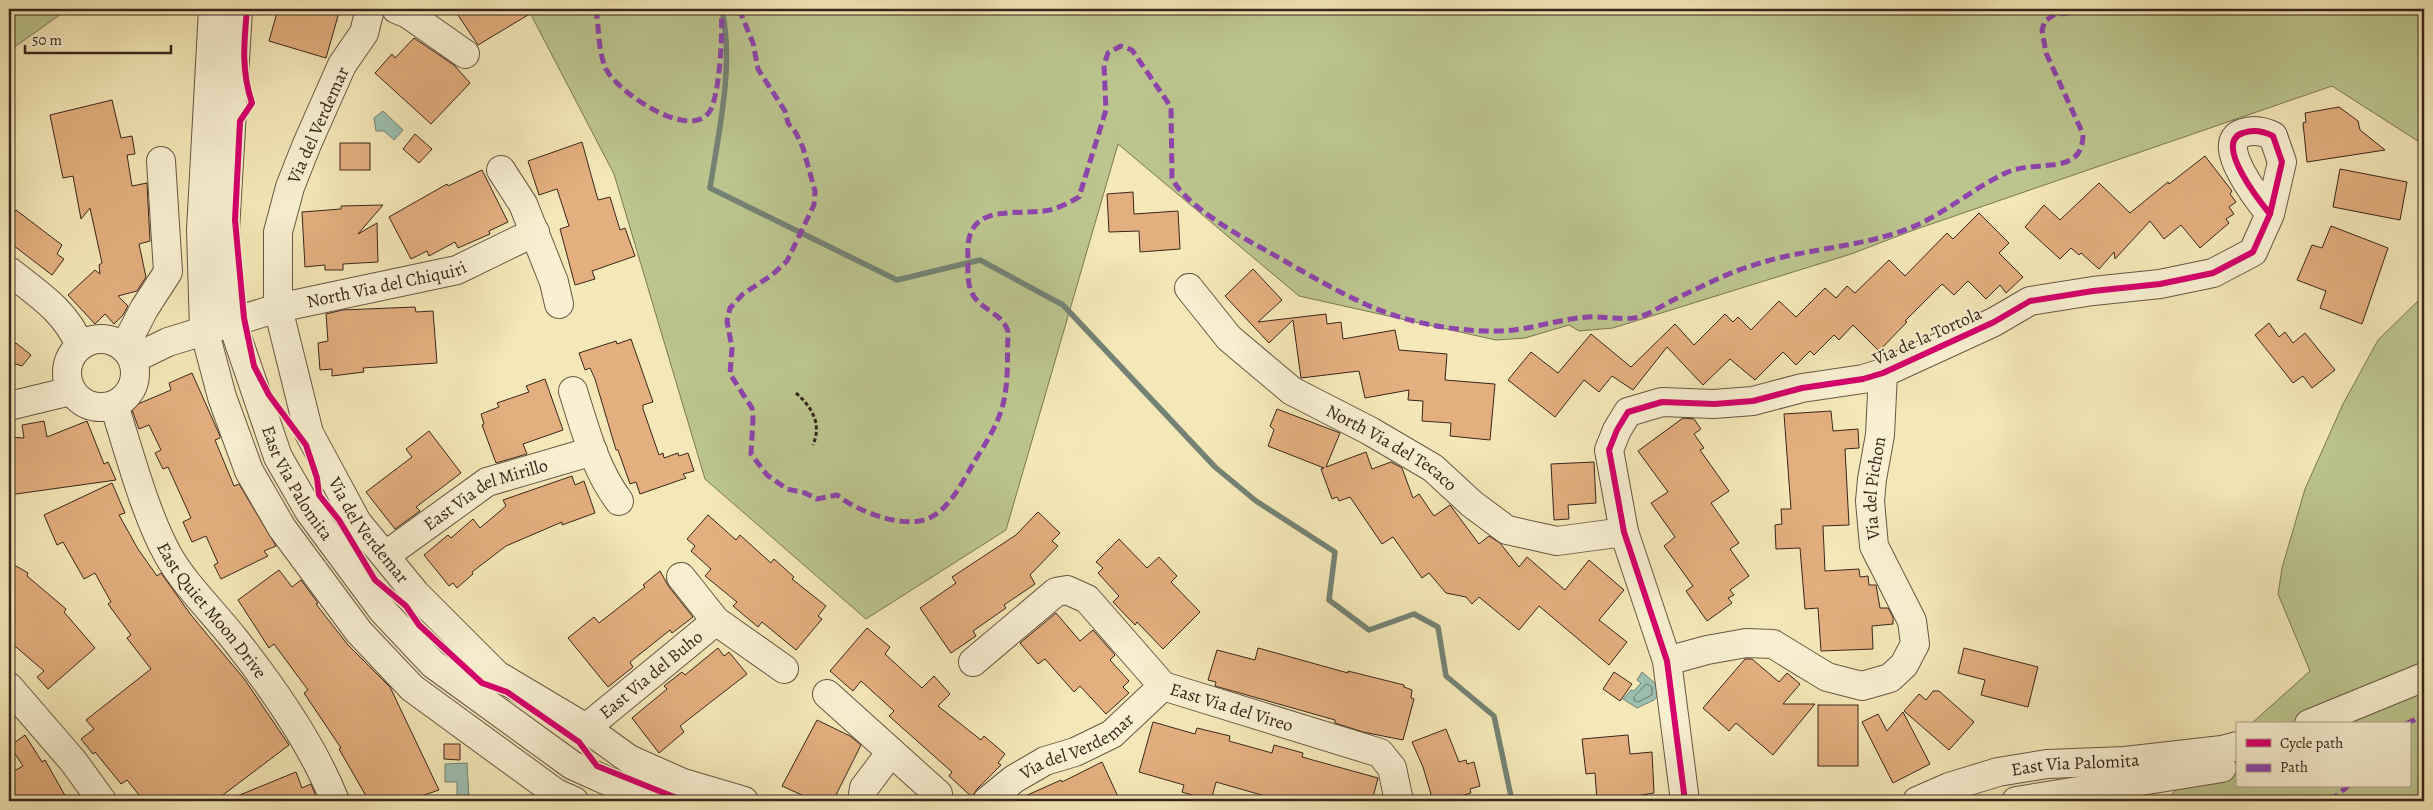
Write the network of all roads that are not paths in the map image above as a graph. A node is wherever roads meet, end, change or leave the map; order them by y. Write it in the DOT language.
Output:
graph roads {
  1 [pos="213,9"];
  2 [pos="238,9"];
  3 [pos="370,9"];
  4 [pos="396,9"];
  5 [pos="464,54"];
  6 [pos="161,161"];
  7 [pos="501,170"];
  8 [pos="2270,214"];
  9 [pos="535,232"];
  10 [pos="9,271"];
  11 [pos="1189,288"];
  12 [pos="559,304"];
  13 [pos="278,308"];
  14 [pos="232,322"];
  15 [pos="204,329"];
  16 [pos="80,346"];
  17 [pos="128,354"];
  18 [pos="1884,373"];
  19 [pos="573,391"];
  20 [pos="71,392"];
  21 [pos="114,405"];
  22 [pos="9,406"];
  23 [pos="592,451"];
  24 [pos="619,501"];
  25 [pos="1624,532"];
  26 [pos="386,555"];
  27 [pos="681,577"];
  28 [pos="716,620"];
  29 [pos="1667,661"];
  30 [pos="973,662"];
  31 [pos="784,669"];
  32 [pos="2424,677"];
  33 [pos="1163,686"];
  34 [pos="9,687"];
  35 [pos="827,694"];
  36 [pos="2424,697"];
  37 [pos="2314,722"];
  38 [pos="2361,722"];
  39 [pos="586,728"];
  40 [pos="2236,746"];
  41 [pos="891,752"];
  42 [pos="2236,764"];
  43 [pos="938,794"];
  44 [pos="102,801"];
  45 [pos="335,801"];
  46 [pos="574,801"];
  47 [pos="652,801"];
  48 [pos="744,801"];
  49 [pos="862,801"];
  50 [pos="987,801"];
  51 [pos="1399,801"];
  52 [pos="1685,801"];
  53 [pos="1917,801"];
  54 [pos="2016,801"];
  1 -- 15 [label="street, East Via Palomita"];
  2 -- 14 [label="street, East Via Palomita"];
  3 -- 13 [label="street, Via del Verdemar"];
  4 -- 5 [label="street"];
  6 -- 17 [label="street"];
  7 -- 9 [label="street"];
  8 -- 18 [label="street, Via de la Tortola"];
  9 -- 12 [label="street"];
  9 -- 13 [label="street, North Via del Chiquiri"];
  10 -- 16 [label="street"];
  11 -- 25 [label="street, North Via del Tecaco"];
  13 -- 14 [label="street, North Via del Chiquiri"];
  13 -- 26 [label="street, Via del Verdemar"];
  14 -- 15 [label="street, North Via del Chiquiri"];
  14 -- 47 [label="street, East Via Palomita"];
  15 -- 17 [label="street, North Via del Chiquiri"];
  15 -- 46 [label="street, East Via Palomita"];
  16 -- 17 [label="street"];
  16 -- 20 [label="street"];
  17 -- 21 [label="street"];
  18 -- 25 [label="street, Via de la Tortola"];
  18 -- 29 [label="street, Via del Pichon"];
  19 -- 23 [label="street"];
  20 -- 21 [label="street"];
  20 -- 22 [label="street"];
  21 -- 45 [label="street, East Quiet Moon Drive"];
  23 -- 24 [label="street"];
  23 -- 26 [label="street, East Via del Mirillo"];
  25 -- 29 [label="street, Via de la Tortola"];
  26 -- 39 [label="street, Via del Verdemar"];
  27 -- 28 [label="street, East Via del Buho"];
  28 -- 31 [label="street, East Via del Buho"];
  28 -- 39 [label="street, East Via del Buho"];
  29 -- 52 [label="street, Via de la Tortola"];
  30 -- 33 [label="street, East Via del Vireo"];
  32 -- 37 [label="street"];
  33 -- 50 [label="street, Via del Verdemar"];
  33 -- 51 [label="street, East Via del Vireo"];
  34 -- 44 [label="street"];
  35 -- 41 [label="street"];
  36 -- 38 [label="street"];
  39 -- 48 [label="street, Via del Verdemar"];
  40 -- 53 [label="street, East Via Palomita"];
  41 -- 43 [label="street"];
  41 -- 49 [label="street"];
  42 -- 54 [label="street, East Via Palomita"];
}
